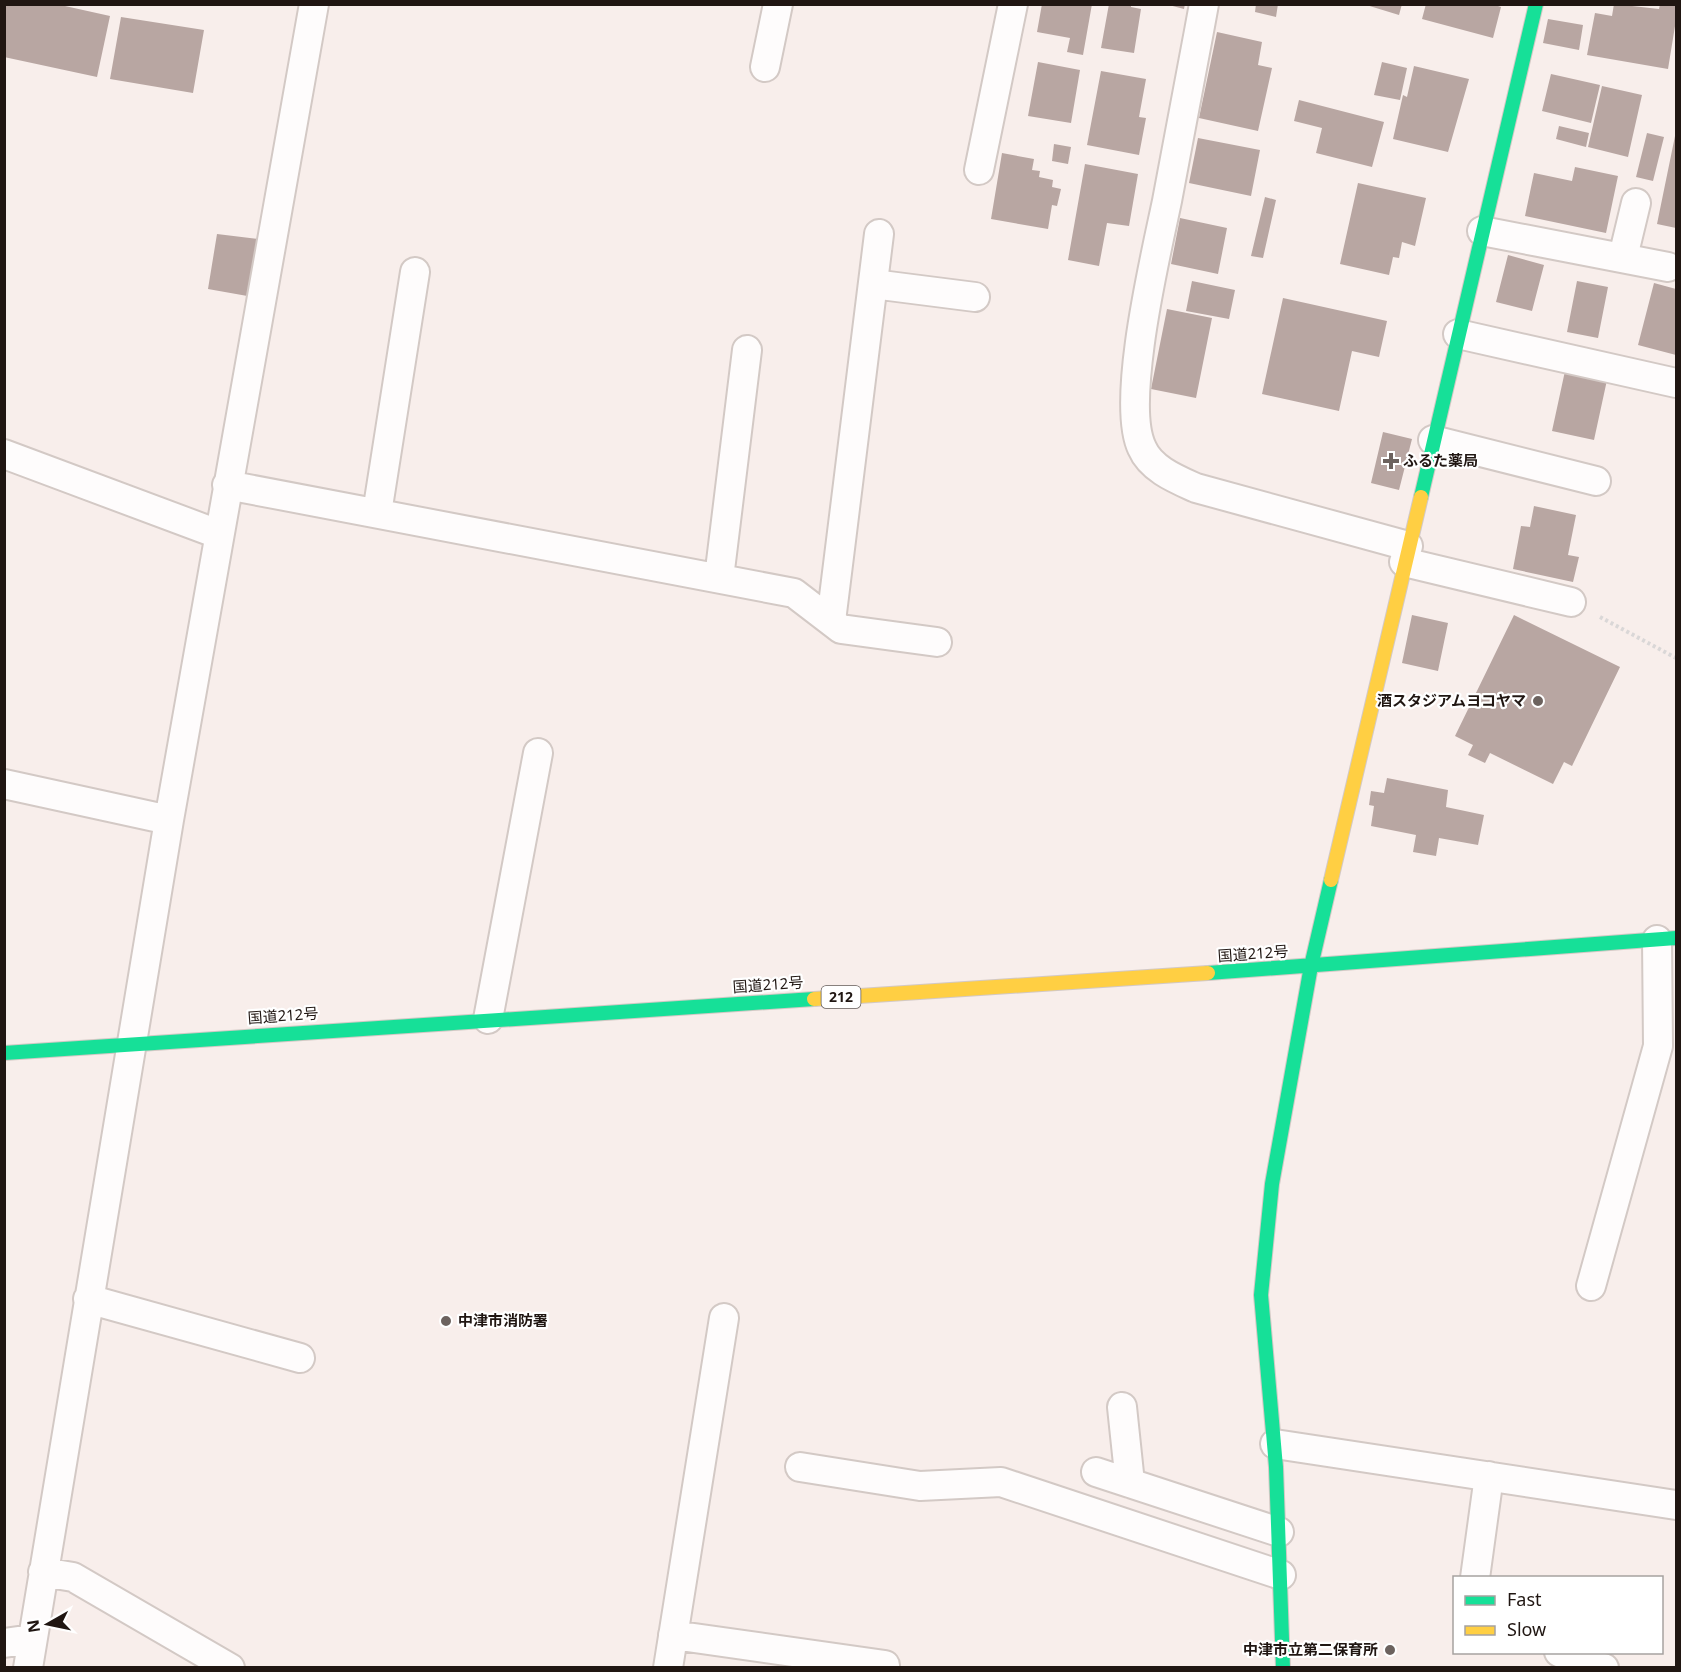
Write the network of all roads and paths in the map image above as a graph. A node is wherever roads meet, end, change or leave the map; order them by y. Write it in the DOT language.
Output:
graph roads {
  1 [pos="315,4"];
  2 [pos="778,4"];
  3 [pos="1013,4"];
  4 [pos="1204,4"];
  5 [pos="1536,4"];
  6 [pos="765,67"];
  7 [pos="979,170"];
  8 [pos="1636,203"];
  9 [pos="1482,231"];
  10 [pos="879,234"];
  11 [pos="1623,257"];
  12 [pos="1668,267"];
  13 [pos="415,272"];
  14 [pos="873,284"];
  15 [pos="975,297"];
  16 [pos="1458,334"];
  17 [pos="747,350"];
  18 [pos="1677,383"];
  19 [pos="1433,440"];
  20 [pos="4,454"];
  21 [pos="1596,481"];
  22 [pos="227,485"];
  23 [pos="377,513"];
  24 [pos="218,534"];
  25 [pos="1406,554"];
  26 [pos="719,578"];
  27 [pos="1571,602"];
  28 [pos="831,621"];
  29 [pos="937,642"];
  30 [pos="1677,658"];
  31 [pos="538,753"];
  32 [pos="4,784"];
  33 [pos="169,820"];
  34 [pos="1667,939"];
  35 [pos="1311,966"];
  36 [pos="488,1020"];
  37 [pos="130,1043"];
  38 [pos="4,1053"];
  39 [pos="1591,1286"];
  40 [pos="88,1299"];
  41 [pos="724,1318"];
  42 [pos="300,1358"];
  43 [pos="1122,1407"];
  44 [pos="1275,1444"];
  45 [pos="800,1467"];
  46 [pos="1096,1472"];
  47 [pos="1489,1476"];
  48 [pos="1130,1483"];
  49 [pos="1677,1504"];
  50 [pos="1279,1532"];
  51 [pos="44,1572"];
  52 [pos="1281,1575"];
  53 [pos="1475,1576"];
  54 [pos="673,1635"];
  55 [pos="32,1639"];
  56 [pos="4,1643"];
  57 [pos="1561,1654"];
  58 [pos="824,1662"];
  59 [pos="885,1665"];
  60 [pos="28,1668"];
  61 [pos="230,1668"];
  62 [pos="668,1668"];
  63 [pos="1283,1668"];
  64 [pos="1604,1668"];
  1 -- 22 [label="street"];
  2 -- 6 [label="street"];
  3 -- 7 [label="street"];
  4 -- 25 [label="street"];
  5 -- 9 [label="main road"];
  8 -- 11 [label="street"];
  9 -- 11 [label="street"];
  9 -- 16 [label="main road"];
  10 -- 14 [label="street"];
  11 -- 12 [label="street"];
  13 -- 23 [label="street"];
  14 -- 15 [label="street"];
  14 -- 28 [label="street"];
  16 -- 18 [label="street"];
  16 -- 19 [label="main road"];
  17 -- 26 [label="street"];
  19 -- 21 [label="street"];
  19 -- 25 [label="main road"];
  20 -- 24 [label="street"];
  22 -- 23 [label="street"];
  22 -- 24 [label="street"];
  23 -- 26 [label="street"];
  24 -- 33 [label="street"];
  25 -- 27 [label="street"];
  25 -- 35 [label="main road"];
  26 -- 28 [label="street"];
  27 -- 30 [label="path"];
  28 -- 29 [label="street"];
  31 -- 36 [label="street"];
  32 -- 33 [label="street"];
  33 -- 37 [label="street"];
  34 -- 35 [label="main road, 国道212号 / 212"];
  34 -- 39 [label="street"];
  35 -- 36 [label="main road, 国道212号 / 212"];
  35 -- 44 [label="main road"];
  36 -- 37 [label="main road, 国道212号 / 212"];
  37 -- 38 [label="main road, 国道212号 / 212"];
  37 -- 40 [label="street"];
  40 -- 42 [label="street"];
  40 -- 51 [label="street"];
  41 -- 54 [label="street"];
  43 -- 48 [label="street"];
  44 -- 47 [label="street"];
  44 -- 50 [label="main road"];
  45 -- 52 [label="street"];
  46 -- 48 [label="street"];
  47 -- 49 [label="street"];
  47 -- 53 [label="street"];
  48 -- 50 [label="street"];
  50 -- 52 [label="main road"];
  51 -- 55 [label="street"];
  51 -- 61 [label="street"];
  52 -- 63 [label="main road"];
  54 -- 58 [label="street"];
  54 -- 62 [label="street"];
  55 -- 56 [label="street"];
  55 -- 60 [label="street"];
  57 -- 64 [label="street"];
  58 -- 59 [label="street"];
}
